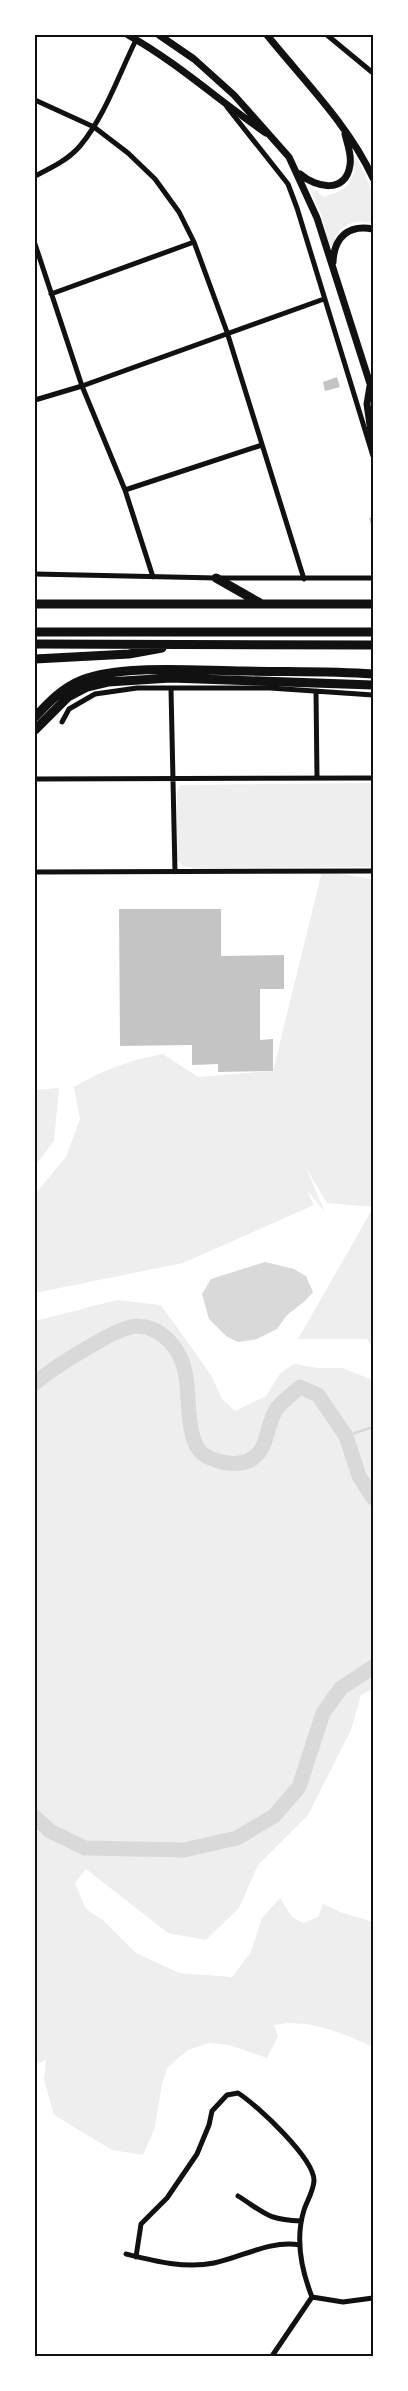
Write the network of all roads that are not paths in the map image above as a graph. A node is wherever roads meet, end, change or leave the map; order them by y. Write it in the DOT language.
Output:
graph roads {
  1 [pos="128,35"];
  2 [pos="158,35"];
  3 [pos="267,35"];
  4 [pos="327,35"];
  5 [pos="136,40"];
  6 [pos="373,73"];
  7 [pos="35,100"];
  8 [pos="227,107"];
  9 [pos="94,127"];
  10 [pos="343,127"];
  11 [pos="276,140"];
  12 [pos="297,172"];
  13 [pos="35,176"];
  14 [pos="373,178"];
  15 [pos="373,229"];
  16 [pos="194,242"];
  17 [pos="35,244"];
  18 [pos="333,268"];
  19 [pos="51,294"];
  20 [pos="324,299"];
  21 [pos="226,332"];
  22 [pos="370,385"];
  23 [pos="82,386"];
  24 [pos="373,393"];
  25 [pos="35,400"];
  26 [pos="262,445"];
  27 [pos="373,446"];
  28 [pos="373,456"];
  29 [pos="125,490"];
  30 [pos="35,574"];
  31 [pos="153,577"];
  32 [pos="216,578"];
  33 [pos="373,578"];
  34 [pos="304,579"];
  35 [pos="260,603"];
  36 [pos="35,604"];
  37 [pos="373,604"];
  38 [pos="35,632"];
  39 [pos="373,632"];
  40 [pos="35,644"];
  41 [pos="183,644"];
  42 [pos="373,645"];
  43 [pos="35,660"];
  44 [pos="373,674"];
  45 [pos="373,685"];
  46 [pos="171,689"];
  47 [pos="316,691"];
  48 [pos="373,695"];
  49 [pos="35,717"];
  50 [pos="62,722"];
  51 [pos="35,730"];
  52 [pos="317,778"];
  53 [pos="373,778"];
  54 [pos="35,779"];
  55 [pos="173,779"];
  56 [pos="373,871"];
  57 [pos="35,872"];
  58 [pos="175,872"];
  59 [pos="238,2196"];
  60 [pos="301,2221"];
  61 [pos="300,2245"];
  62 [pos="126,2254"];
  63 [pos="136,2257"];
  64 [pos="312,2297"];
  65 [pos="373,2298"];
  66 [pos="272,2356"];
  1 -- 5 [label="main road"];
  2 -- 11 [label="main road"];
  3 -- 10 [label="main road"];
  4 -- 6 [label="street"];
  5 -- 8 [label="main road"];
  5 -- 9 [label="street"];
  7 -- 9 [label="street"];
  8 -- 11 [label="main road"];
  8 -- 20 [label="street"];
  9 -- 13 [label="street"];
  9 -- 16 [label="street"];
  10 -- 12 [label="main road"];
  10 -- 14 [label="main road"];
  11 -- 12 [label="main road"];
  12 -- 18 [label="main road"];
  15 -- 18 [label="main road"];
  16 -- 19 [label="street"];
  16 -- 21 [label="street"];
  17 -- 19 [label="street"];
  18 -- 22 [label="main road"];
  19 -- 23 [label="street"];
  20 -- 21 [label="street"];
  20 -- 28 [label="street"];
  21 -- 23 [label="street"];
  21 -- 26 [label="street"];
  22 -- 24 [label="main road"];
  22 -- 27 [label="main road"];
  23 -- 25 [label="street"];
  23 -- 29 [label="street"];
  26 -- 29 [label="street"];
  26 -- 34 [label="street"];
  29 -- 31 [label="street"];
  30 -- 31 [label="street"];
  31 -- 32 [label="street"];
  32 -- 34 [label="street"];
  32 -- 35 [label="highway"];
  33 -- 34 [label="street"];
  35 -- 36 [label="highway"];
  35 -- 37 [label="highway"];
  38 -- 39 [label="highway"];
  40 -- 41 [label="highway"];
  41 -- 42 [label="highway"];
  41 -- 43 [label="highway"];
  44 -- 49 [label="highway"];
  45 -- 51 [label="highway"];
  46 -- 47 [label="street"];
  46 -- 50 [label="street"];
  46 -- 55 [label="street"];
  47 -- 48 [label="street"];
  47 -- 52 [label="street"];
  52 -- 53 [label="street"];
  52 -- 55 [label="street"];
  54 -- 55 [label="street"];
  55 -- 58 [label="street"];
  56 -- 58 [label="street"];
  57 -- 58 [label="street"];
  59 -- 60 [label="street"];
  60 -- 61 [label="street"];
  60 -- 63 [label="street"];
  61 -- 63 [label="street"];
  61 -- 64 [label="street"];
  62 -- 63 [label="street"];
  64 -- 65 [label="street"];
  64 -- 66 [label="street"];
}
